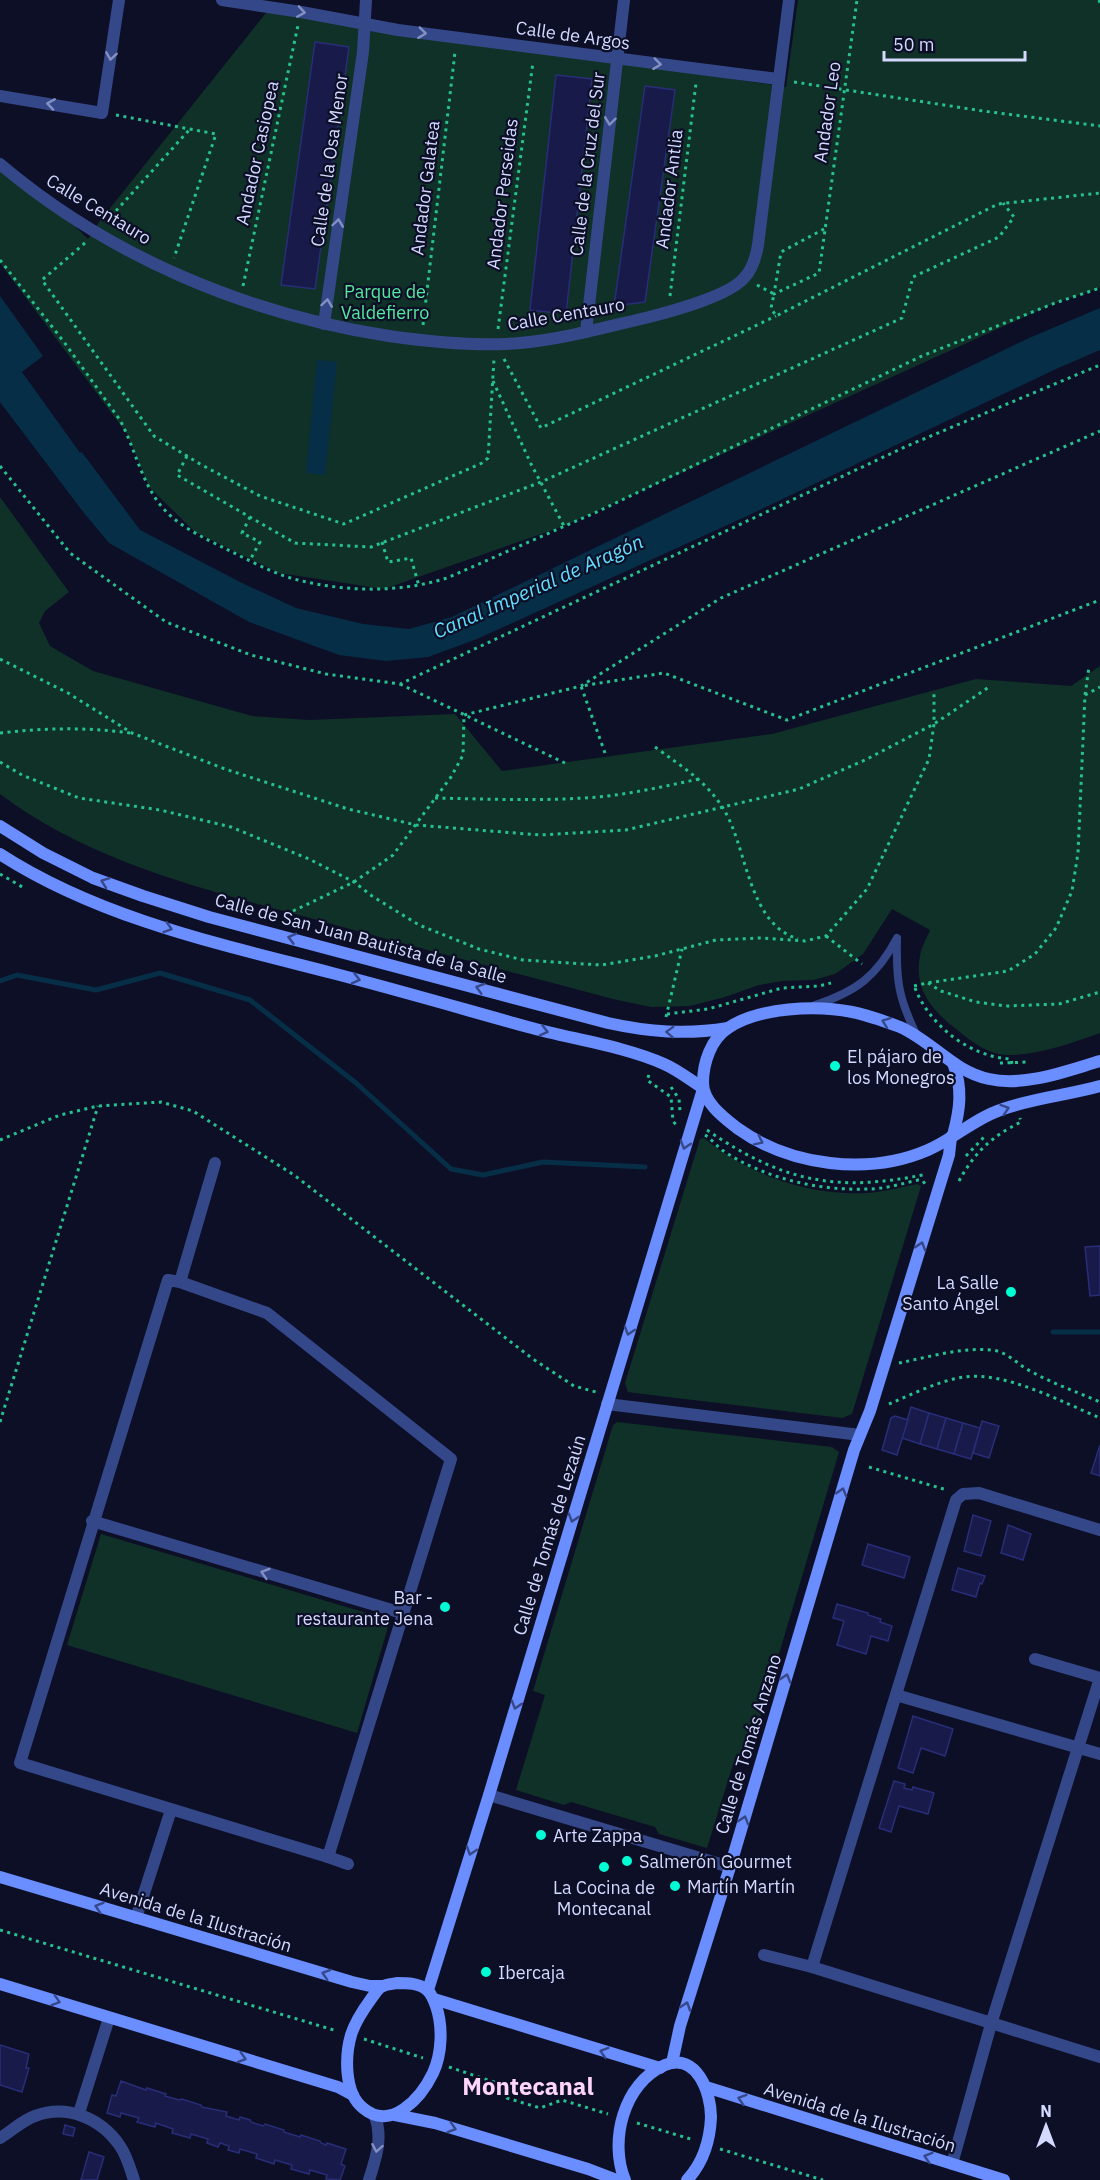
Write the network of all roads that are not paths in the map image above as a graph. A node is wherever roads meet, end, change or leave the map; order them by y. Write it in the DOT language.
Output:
graph roads {
  1 [pos="119,0"];
  2 [pos="222,0"];
  3 [pos="366,0"];
  4 [pos="624,0"];
  5 [pos="789,0"];
  6 [pos="364,24"];
  7 [pos="617,59"];
  8 [pos="778,79"];
  9 [pos="0,96"];
  10 [pos="0,164"];
  11 [pos="324,324"];
  12 [pos="586,332"];
  13 [pos="0,826"];
  14 [pos="0,854"];
  15 [pos="804,1009"];
  16 [pos="728,1028"];
  17 [pos="917,1036"];
  18 [pos="1100,1061"];
  19 [pos="953,1063"];
  20 [pos="1100,1086"];
  21 [pos="703,1088"];
  22 [pos="952,1136"];
  23 [pos="215,1163"];
  24 [pos="180,1282"];
  25 [pos="608,1400"];
  26 [pos="860,1435"];
  27 [pos="92,1521"];
  28 [pos="1100,1530"];
  29 [pos="402,1613"];
  30 [pos="1035,1659"];
  31 [pos="896,1695"];
  32 [pos="1078,1747"];
  33 [pos="1100,1754"];
  34 [pos="489,1795"];
  35 [pos="171,1810"];
  36 [pos="328,1857"];
  37 [pos="348,1864"];
  38 [pos="730,1868"];
  39 [pos="0,1877"];
  40 [pos="136,1918"];
  41 [pos="764,1955"];
  42 [pos="812,1967"];
  43 [pos="0,1984"];
  44 [pos="383,1986"];
  45 [pos="431,1995"];
  46 [pos="109,2018"];
  47 [pos="991,2024"];
  48 [pos="1100,2057"];
  49 [pos="666,2065"];
  50 [pos="706,2087"];
  51 [pos="353,2095"];
  52 [pos="79,2113"];
  53 [pos="395,2115"];
  54 [pos="375,2116"];
  55 [pos="0,2139"];
  56 [pos="951,2164"];
  57 [pos="134,2180"];
  58 [pos="369,2180"];
  59 [pos="617,2180"];
  60 [pos="625,2180"];
  61 [pos="687,2180"];
  62 [pos="1004,2180"];
  1 -- 9 [label="street, one-way"];
  2 -- 6 [label="street, Calle de Argos"];
  3 -- 6 [label="street, Calle de la Osa Menor"];
  4 -- 7 [label="street, Calle de la Cruz del Sur"];
  5 -- 8 [label="street, Calle Centauro"];
  6 -- 7 [label="street, Calle de Argos, one-way"];
  11 -- 6 [label="street, Calle de la Osa Menor, one-way"];
  7 -- 8 [label="street, Calle de Argos, one-way"];
  7 -- 12 [label="street, Calle de la Cruz del Sur, one-way"];
  8 -- 12 [label="street, Calle Centauro"];
  10 -- 11 [label="street, Calle Centauro"];
  11 -- 12 [label="street, Calle Centauro"];
  16 -- 13 [label="street, Calle de San Juan Bautista de la Salle, one-way"];
  14 -- 21 [label="street, one-way"];
  15 -- 16 [label="street, Calle de San Juan Bautista de la Salle"];
  17 -- 15 [label="street, Calle de San Juan Bautista de la Salle, one-way"];
  15 -- 17 [label="lane"];
  16 -- 21 [label="street"];
  17 -- 19 [label="street, Calle de San Juan Bautista de la Salle"];
  18 -- 19 [label="street, Calle de San Juan Bautista de la Salle"];
  19 -- 22 [label="street"];
  22 -- 20 [label="street, one-way"];
  21 -- 22 [label="street, one-way"];
  21 -- 25 [label="street, Calle de Tomás de Lezaún, one-way"];
  26 -- 22 [label="street, Calle de Tomás Anzano, one-way"];
  23 -- 24 [label="street"];
  24 -- 27 [label="street"];
  24 -- 29 [label="street"];
  25 -- 26 [label="street"];
  25 -- 34 [label="street, Calle de Tomás de Lezaún, one-way"];
  38 -- 26 [label="street, Calle de Tomás Anzano, one-way"];
  29 -- 27 [label="street, one-way"];
  27 -- 35 [label="street"];
  28 -- 31 [label="street"];
  29 -- 36 [label="street"];
  30 -- 32 [label="street"];
  31 -- 32 [label="street"];
  31 -- 42 [label="street"];
  32 -- 33 [label="street"];
  32 -- 47 [label="street"];
  34 -- 38 [label="street"];
  34 -- 45 [label="street, Calle de Tomás de Lezaún, one-way"];
  35 -- 36 [label="street"];
  35 -- 40 [label="street"];
  36 -- 37 [label="street"];
  49 -- 38 [label="street, Calle de Tomás Anzano, one-way"];
  40 -- 39 [label="street, Avenida de la Ilustración, one-way"];
  44 -- 40 [label="street, Avenida de la Ilustración, one-way"];
  41 -- 42 [label="street"];
  42 -- 47 [label="street"];
  43 -- 46 [label="street, one-way"];
  44 -- 45 [label="street, Avenida de la Ilustración"];
  44 -- 51 [label="street"];
  49 -- 45 [label="street, one-way"];
  45 -- 53 [label="street"];
  46 -- 51 [label="street, one-way"];
  46 -- 52 [label="street"];
  47 -- 48 [label="street"];
  47 -- 56 [label="street"];
  49 -- 50 [label="street"];
  49 -- 60 [label="street"];
  56 -- 50 [label="street, Avenida de la Ilustración, one-way"];
  50 -- 61 [label="street"];
  51 -- 54 [label="street"];
  52 -- 55 [label="street"];
  52 -- 57 [label="street"];
  53 -- 54 [label="street"];
  53 -- 59 [label="street, one-way"];
  54 -- 58 [label="street, one-way"];
  56 -- 62 [label="street, Avenida de la Ilustración"];
}
